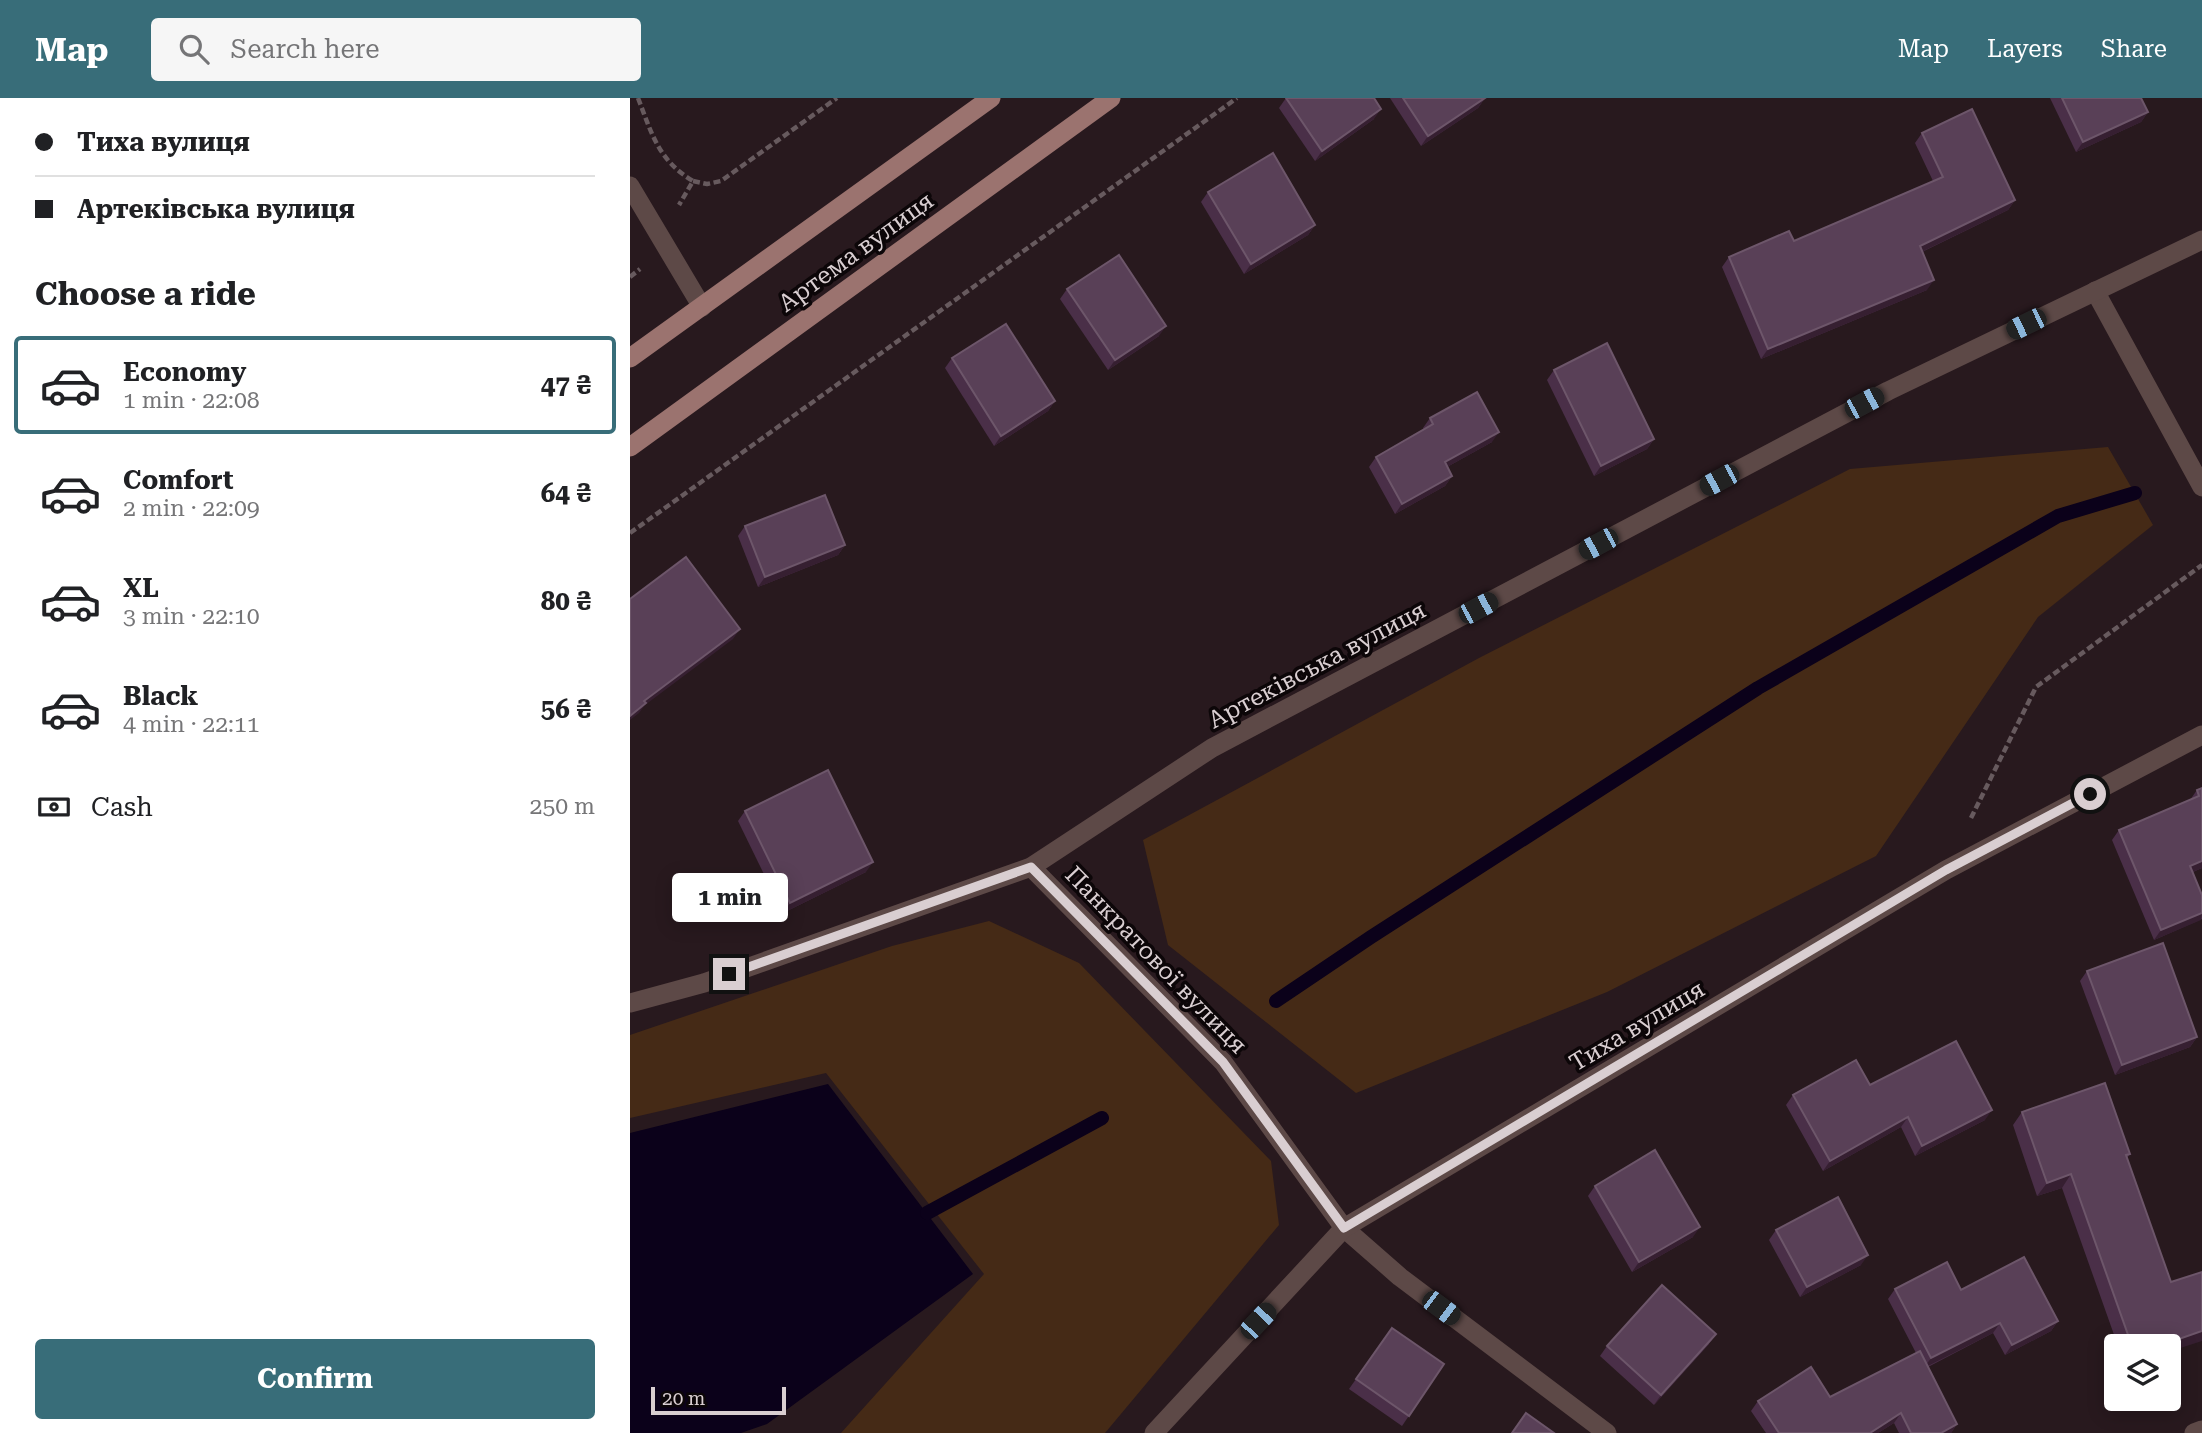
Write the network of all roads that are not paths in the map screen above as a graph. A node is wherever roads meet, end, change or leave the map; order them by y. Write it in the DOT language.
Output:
graph roads {
  1 [pos="991,98"];
  2 [pos="1111,98"];
  3 [pos="630,186"];
  4 [pos="2202,240"];
  5 [pos="2095,292"];
  6 [pos="702,307"];
  7 [pos="630,358"];
  8 [pos="630,447"];
  9 [pos="2202,487"];
  10 [pos="2202,735"];
  11 [pos="1031,867"];
  12 [pos="630,1003"];
  13 [pos="1344,1228"];
  14 [pos="2202,1430"];
  15 [pos="1153,1433"];
  16 [pos="1607,1433"];
  17 [pos="2193,1433"];
  1 -- 6 [label="main road, Артема вулиця"];
  2 -- 8 [label="main road, Артема вулиця"];
  3 -- 6 [label="street"];
  4 -- 5 [label="street, Артеківська вулиця"];
  5 -- 9 [label="street"];
  5 -- 11 [label="street, Артеківська вулиця"];
  6 -- 7 [label="main road, Артема вулиця"];
  10 -- 13 [label="street, Тиха вулиця"];
  11 -- 12 [label="street, Артеківська вулиця"];
  11 -- 13 [label="street, Панкратової вулиця"];
  13 -- 15 [label="street, Тиха вулиця"];
  13 -- 16 [label="street, Панкратової вулиця"];
  14 -- 17 [label="street"];
}
